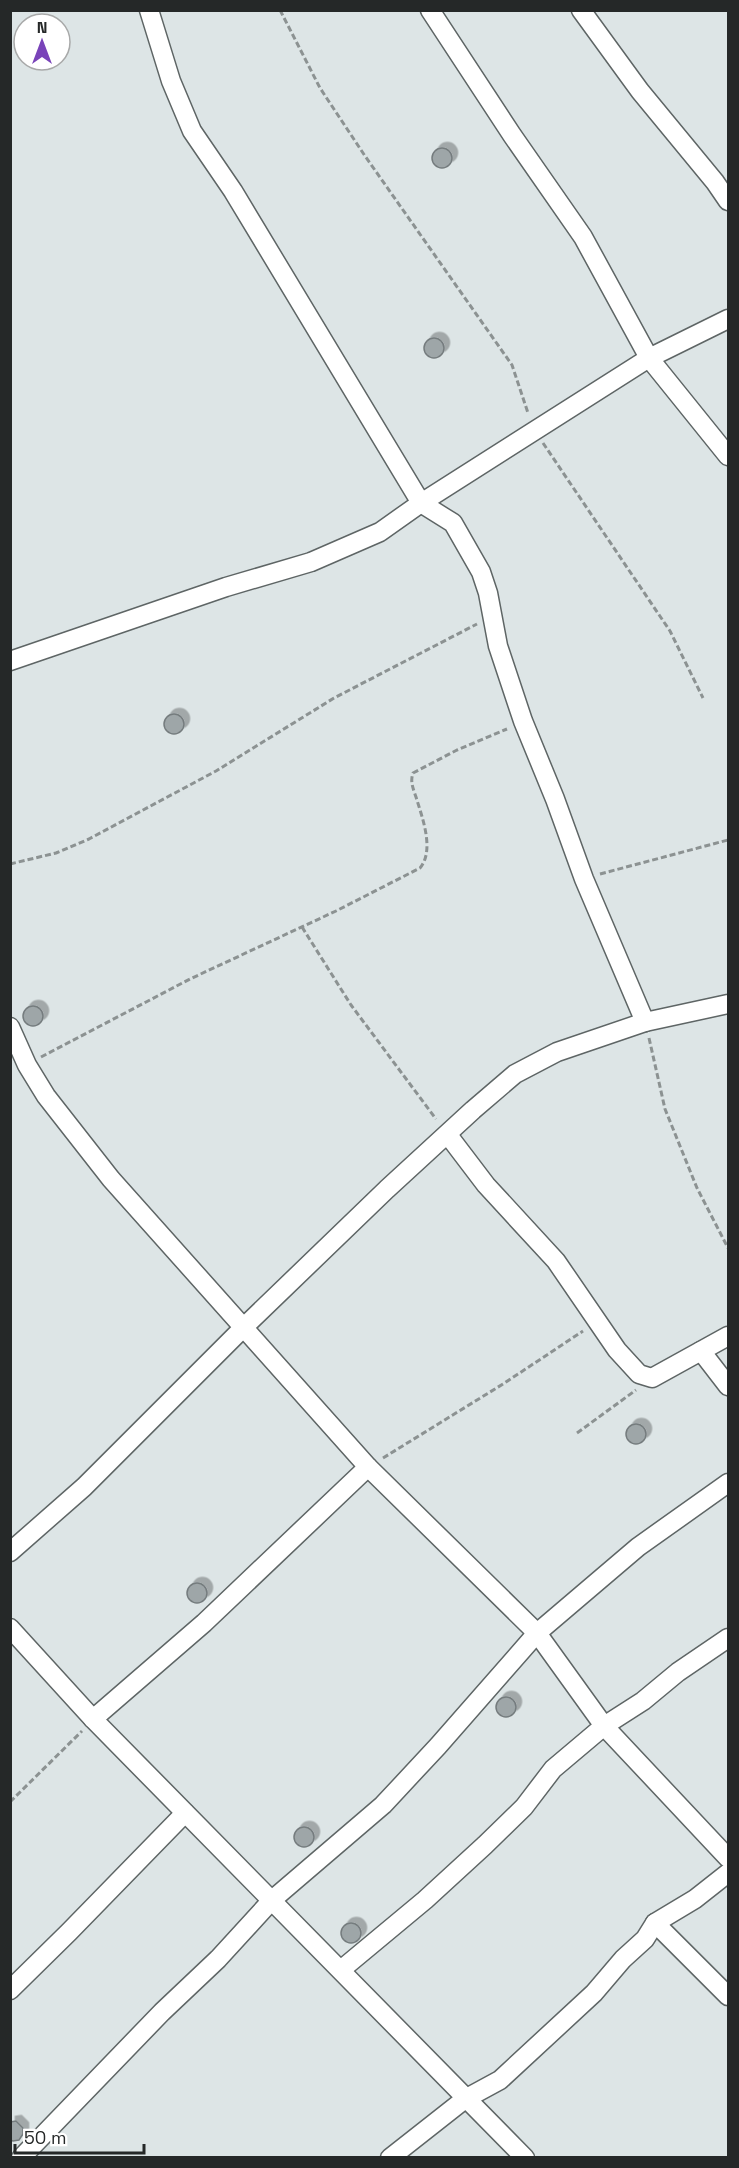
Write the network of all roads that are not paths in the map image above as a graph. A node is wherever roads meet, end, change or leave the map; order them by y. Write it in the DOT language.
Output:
graph roads {
  1 [pos="148,10"];
  2 [pos="430,10"];
  3 [pos="581,10"];
  4 [pos="729,201"];
  5 [pos="729,319"];
  6 [pos="649,358"];
  7 [pos="729,456"];
  8 [pos="421,503"];
  9 [pos="10,661"];
  10 [pos="729,1005"];
  11 [pos="645,1022"];
  12 [pos="10,1027"];
  13 [pos="448,1135"];
  14 [pos="244,1326"];
  15 [pos="729,1336"];
  16 [pos="700,1351"];
  17 [pos="729,1386"];
  18 [pos="368,1467"];
  19 [pos="729,1482"];
  20 [pos="10,1552"];
  21 [pos="10,1628"];
  22 [pos="537,1633"];
  23 [pos="729,1638"];
  24 [pos="93,1719"];
  25 [pos="604,1726"];
  26 [pos="185,1813"];
  27 [pos="729,1858"];
  28 [pos="729,1873"];
  29 [pos="272,1900"];
  30 [pos="655,1923"];
  31 [pos="342,1969"];
  32 [pos="10,1990"];
  33 [pos="729,1996"];
  34 [pos="465,2098"];
  35 [pos="21,2157"];
  36 [pos="390,2157"];
  37 [pos="525,2157"];
  1 -- 8 [label="street"];
  2 -- 6 [label="street"];
  3 -- 4 [label="street"];
  5 -- 6 [label="street"];
  6 -- 7 [label="street"];
  6 -- 8 [label="street"];
  8 -- 9 [label="street"];
  8 -- 11 [label="street"];
  10 -- 11 [label="street"];
  11 -- 13 [label="street"];
  12 -- 14 [label="street"];
  13 -- 14 [label="street"];
  13 -- 16 [label="street"];
  14 -- 18 [label="street"];
  14 -- 20 [label="street"];
  15 -- 16 [label="street"];
  16 -- 17 [label="street"];
  18 -- 22 [label="street"];
  18 -- 24 [label="street"];
  19 -- 22 [label="street"];
  21 -- 24 [label="street"];
  22 -- 25 [label="street"];
  22 -- 29 [label="street"];
  23 -- 25 [label="street"];
  24 -- 26 [label="street"];
  25 -- 27 [label="street"];
  25 -- 31 [label="street"];
  26 -- 29 [label="street"];
  26 -- 32 [label="street"];
  28 -- 30 [label="street"];
  29 -- 31 [label="street"];
  29 -- 35 [label="street"];
  30 -- 33 [label="street"];
  30 -- 34 [label="street"];
  31 -- 34 [label="street"];
  34 -- 36 [label="street"];
  34 -- 37 [label="street"];
}
